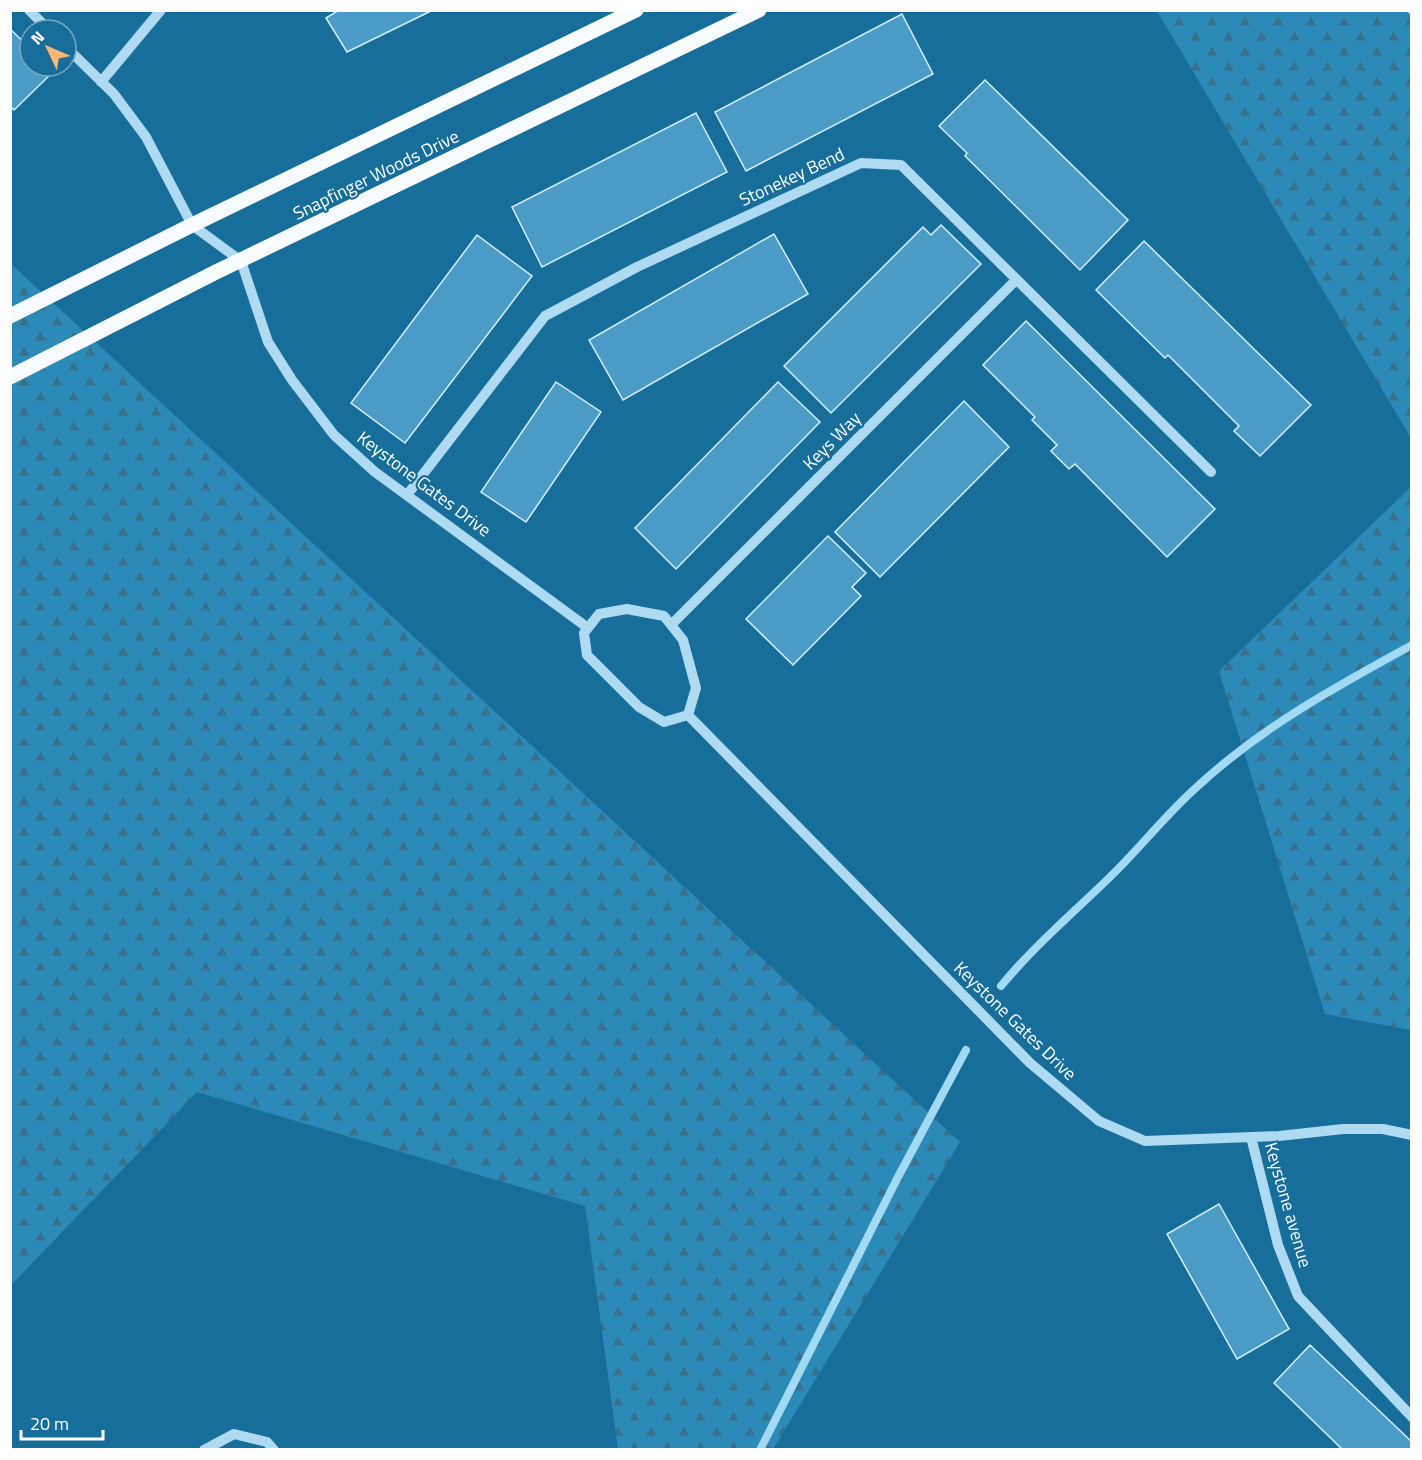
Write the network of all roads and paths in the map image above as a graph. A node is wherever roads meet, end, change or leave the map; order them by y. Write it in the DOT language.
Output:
graph roads {
  1 [pos="161,10"];
  2 [pos="636,10"];
  3 [pos="759,10"];
  4 [pos="78,59"];
  5 [pos="101,82"];
  6 [pos="192,225"];
  7 [pos="241,261"];
  8 [pos="1016,280"];
  9 [pos="10,316"];
  10 [pos="10,377"];
  11 [pos="1211,472"];
  12 [pos="407,495"];
  13 [pos="671,625"];
  14 [pos="588,628"];
  15 [pos="688,715"];
  16 [pos="1412,1135"];
  17 [pos="1251,1137"];
  18 [pos="1412,1417"];
  19 [pos="204,1449"];
  20 [pos="274,1449"];
  1 -- 5 [label="street"];
  2 -- 6 [label="main road, Snapfinger Woods Drive"];
  3 -- 7 [label="main road, Snapfinger Woods Drive"];
  4 -- 5 [label="street"];
  5 -- 6 [label="street"];
  6 -- 7 [label="street"];
  6 -- 9 [label="main road, Snapfinger Woods Drive"];
  7 -- 10 [label="main road, Snapfinger Woods Drive"];
  7 -- 12 [label="street, Keystone Gates Drive"];
  8 -- 11 [label="street, Stonekey Bend"];
  8 -- 12 [label="street, Stonekey Bend"];
  8 -- 13 [label="street, Keys Way"];
  12 -- 14 [label="street, Keystone Gates Drive"];
  13 -- 14 [label="street"];
  13 -- 15 [label="street"];
  14 -- 15 [label="street"];
  15 -- 17 [label="street, Keystone Gates Drive"];
  16 -- 17 [label="street, Keystone Gates Drive"];
  17 -- 18 [label="street, Keystone avenue"];
  19 -- 20 [label="street"];
}
